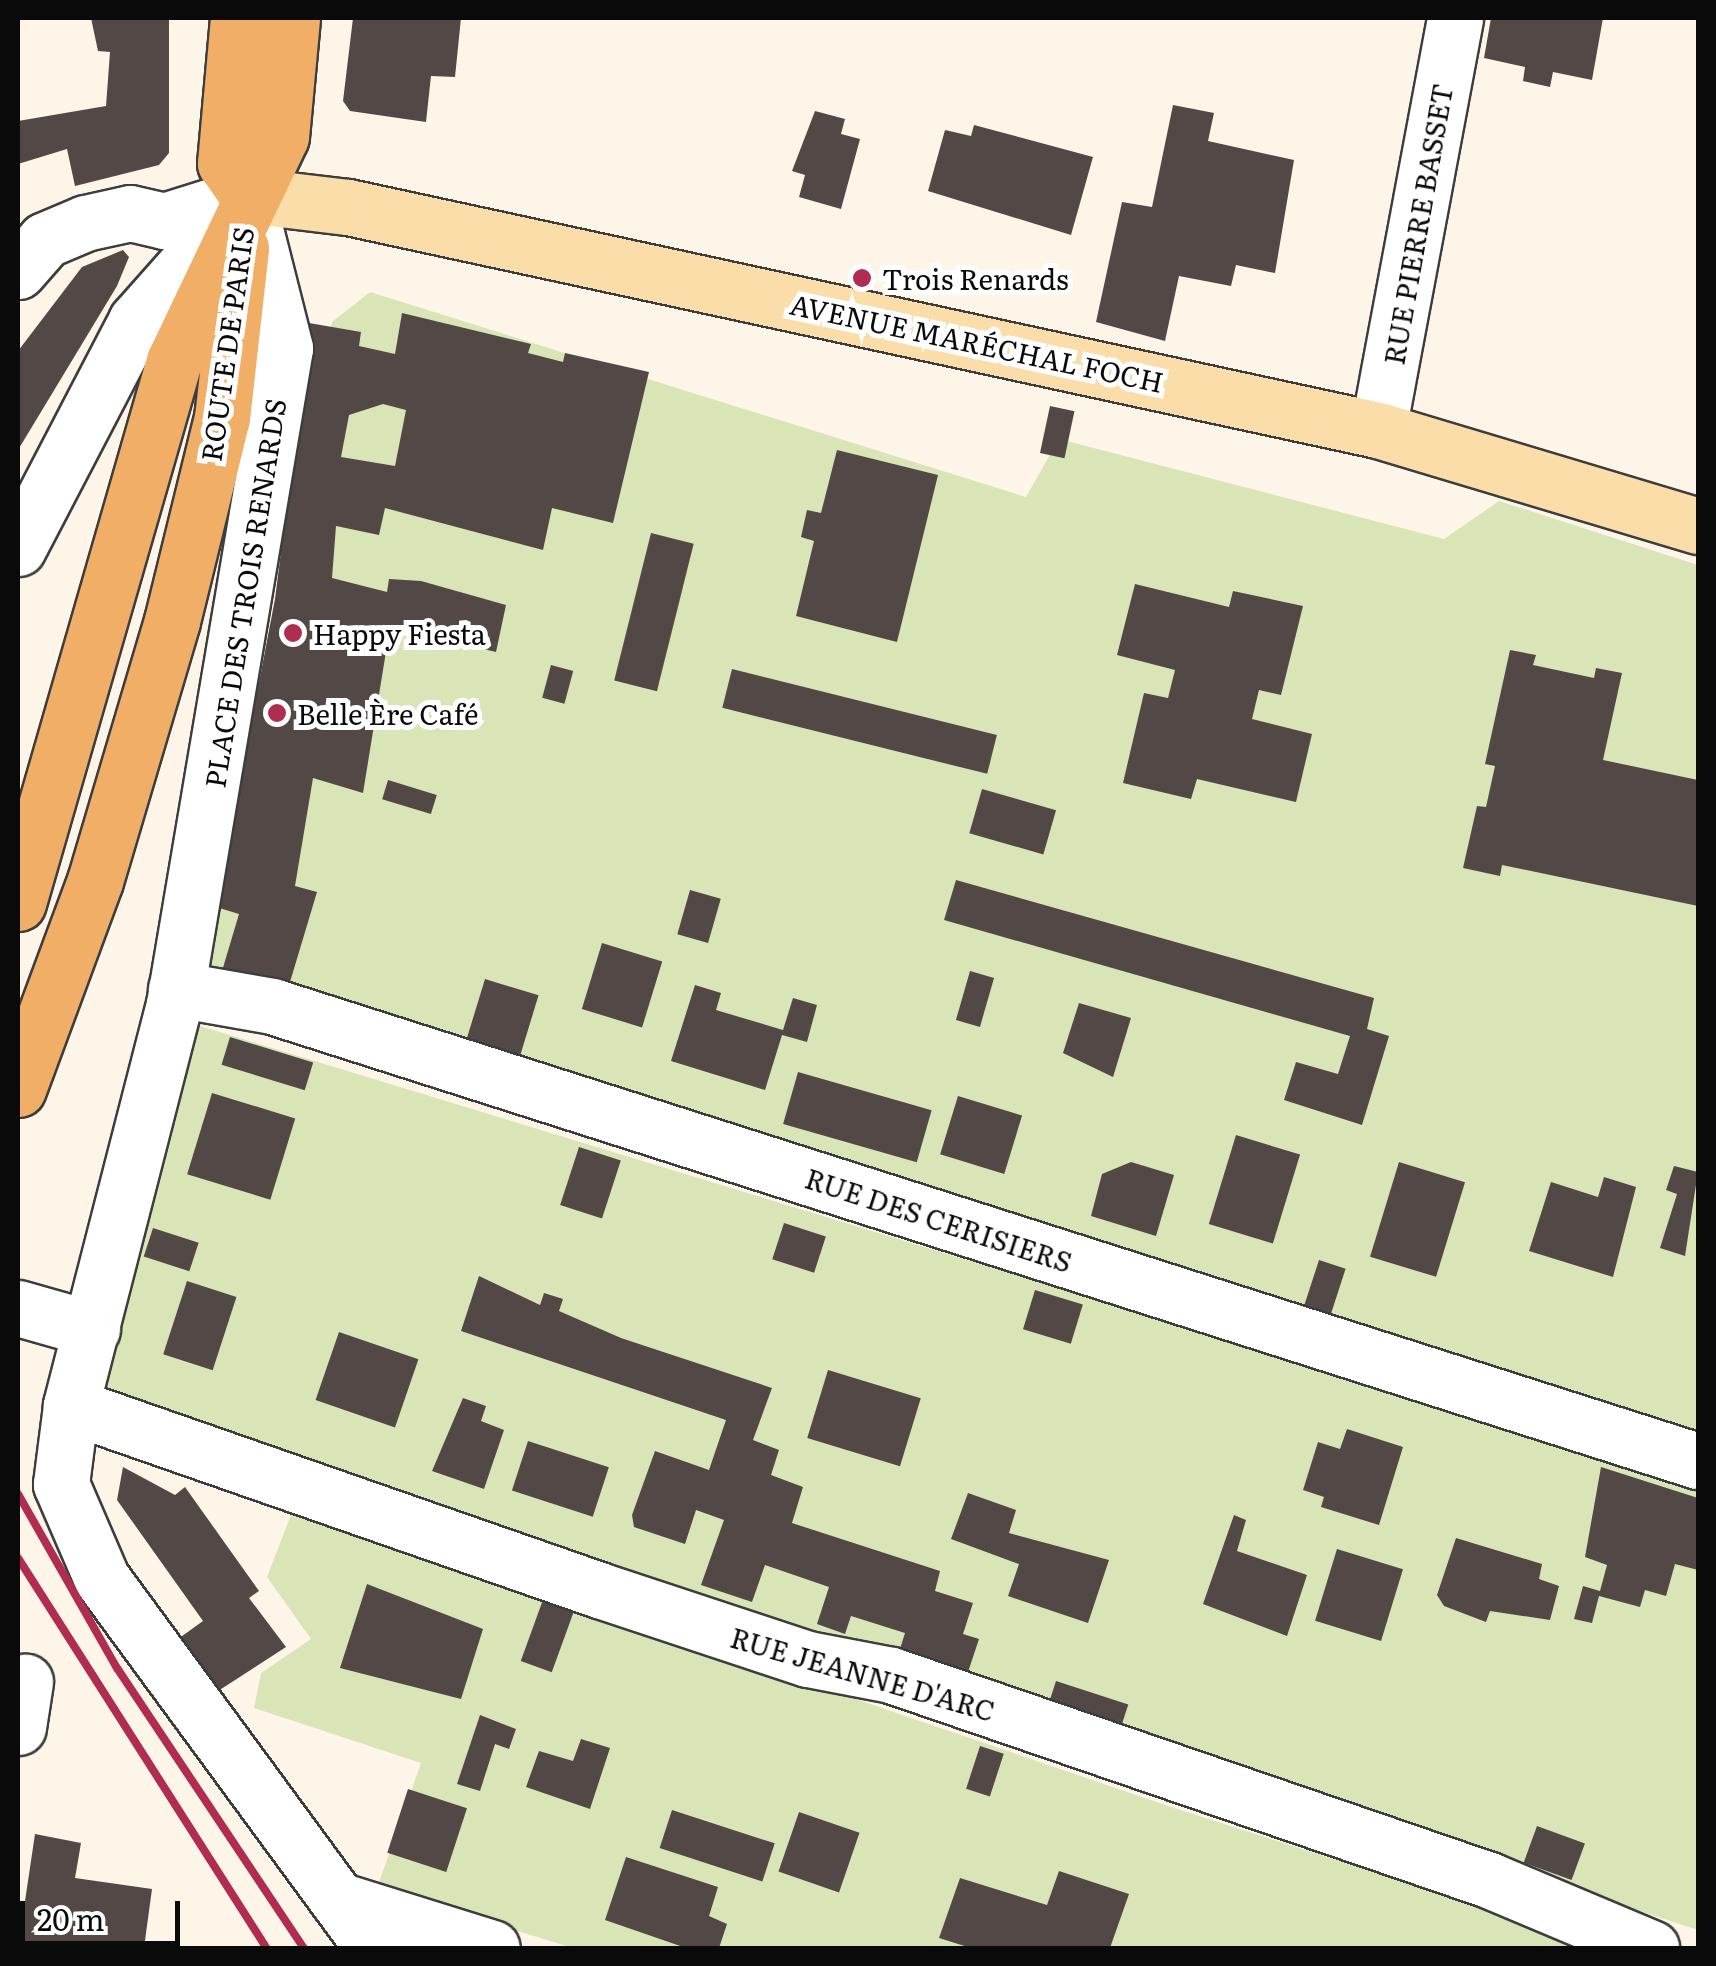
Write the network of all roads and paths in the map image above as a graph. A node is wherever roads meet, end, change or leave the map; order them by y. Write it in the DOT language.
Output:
graph roads {
  1 [pos="238,18"];
  2 [pos="292,18"];
  3 [pos="1455,18"];
  4 [pos="247,196"];
  5 [pos="18,271"];
  6 [pos="1378,430"];
  7 [pos="1698,526"];
  8 [pos="18,548"];
  9 [pos="18,903"];
  10 [pos="176,989"];
  11 [pos="18,1089"];
  12 [pos="18,1308"];
  13 [pos="92,1329"];
  14 [pos="71,1406"];
  15 [pos="1698,1461"];
  16 [pos="338,1900"];
  17 [pos="374,1948"];
  18 [pos="492,1948"];
  19 [pos="1651,1948"];
  1 -- 4 [label="main road"];
  2 -- 4 [label="main road"];
  3 -- 6 [label="street, RUE PIERRE BASSET"];
  4 -- 5 [label="street"];
  4 -- 6 [label="main road, AVENUE MARÉCHAL FOCH"];
  4 -- 8 [label="street"];
  4 -- 9 [label="main road, ROUTE DE PARIS"];
  4 -- 10 [label="street, PLACE DES TROIS RENARDS"];
  4 -- 11 [label="main road, ROUTE DE PARIS"];
  6 -- 7 [label="main road, AVENUE MARÉCHAL FOCH"];
  10 -- 13 [label="street, PLACE DES TROIS RENARDS"];
  10 -- 15 [label="street, RUE DES CERISIERS"];
  12 -- 13 [label="street"];
  13 -- 14 [label="street, PLACE DES TROIS RENARDS"];
  14 -- 16 [label="street, PLACE DES TROIS RENARDS"];
  14 -- 19 [label="street, RUE JEANNE D'ARC"];
  16 -- 17 [label="street"];
  16 -- 18 [label="street"];
}
